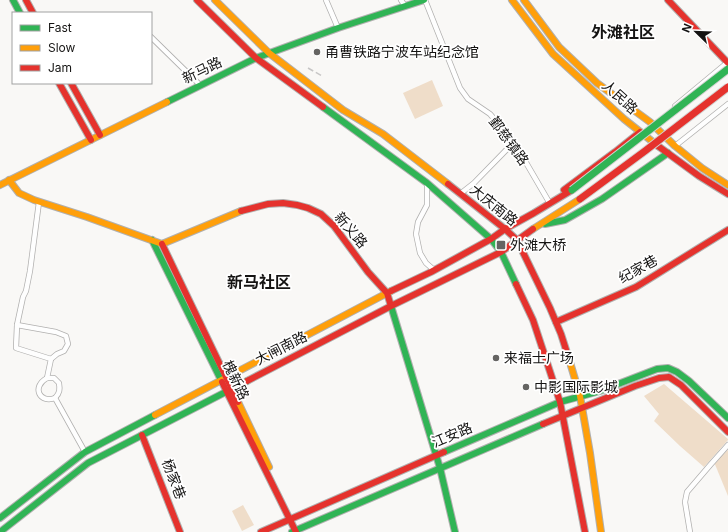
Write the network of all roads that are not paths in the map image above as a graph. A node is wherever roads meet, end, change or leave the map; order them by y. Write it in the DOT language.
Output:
graph roads {
  1 [pos="13,0"];
  2 [pos="26,0"];
  3 [pos="197,0"];
  4 [pos="215,0"];
  5 [pos="326,0"];
  6 [pos="424,0"];
  7 [pos="512,0"];
  8 [pos="524,0"];
  9 [pos="668,0"];
  10 [pos="403,3"];
  11 [pos="19,12"];
  12 [pos="32,12"];
  13 [pos="338,28"];
  14 [pos="152,38"];
  15 [pos="269,53"];
  16 [pos="256,58"];
  17 [pos="728,62"];
  18 [pos="728,69"];
  19 [pos="60,84"];
  20 [pos="72,84"];
  21 [pos="200,85"];
  22 [pos="728,87"];
  23 [pos="728,104"];
  24 [pos="652,124"];
  25 [pos="640,132"];
  26 [pos="100,135"];
  27 [pos="91,140"];
  28 [pos="514,142"];
  29 [pos="675,146"];
  30 [pos="668,153"];
  31 [pos="10,180"];
  32 [pos="427,183"];
  33 [pos="0,185"];
  34 [pos="728,185"];
  35 [pos="460,194"];
  36 [pos="728,194"];
  37 [pos="38,202"];
  38 [pos="549,202"];
  39 [pos="534,213"];
  40 [pos="541,225"];
  41 [pos="505,229"];
  42 [pos="728,230"];
  43 [pos="491,239"];
  44 [pos="152,240"];
  45 [pos="517,240"];
  46 [pos="162,244"];
  47 [pos="501,252"];
  48 [pos="434,270"];
  49 [pos="387,293"];
  50 [pos="391,306"];
  51 [pos="556,322"];
  52 [pos="17,325"];
  53 [pos="51,359"];
  54 [pos="47,378"];
  55 [pos="223,378"];
  56 [pos="229,390"];
  57 [pos="580,396"];
  58 [pos="55,398"];
  59 [pos="560,402"];
  60 [pos="582,408"];
  61 [pos="563,415"];
  62 [pos="728,418"];
  63 [pos="728,432"];
  64 [pos="142,435"];
  65 [pos="728,445"];
  66 [pos="85,452"];
  67 [pos="437,456"];
  68 [pos="440,468"];
  69 [pos="0,518"];
  70 [pos="292,519"];
  71 [pos="296,531"];
  72 [pos="0,532"];
  73 [pos="180,532"];
  74 [pos="261,532"];
  75 [pos="455,532"];
  76 [pos="585,532"];
  77 [pos="601,532"];
  78 [pos="690,532"];
  1 -- 11 [label="main road"];
  2 -- 12 [label="main road"];
  3 -- 16 [label="main road, 大庆南路"];
  4 -- 15 [label="main road, 大庆南路"];
  5 -- 13 [label="street"];
  6 -- 10 [label="main road, 新马路"];
  6 -- 28 [label="street, 鄞慈镇路"];
  7 -- 25 [label="main road, 人民路"];
  8 -- 24 [label="main road, 人民路"];
  9 -- 17 [label="main road"];
  10 -- 13 [label="main road, 新马路"];
  13 -- 15 [label="main road, 新马路"];
  14 -- 21 [label="street"];
  15 -- 16 [label="main road, 新马路"];
  15 -- 35 [label="main road, 大庆南路"];
  16 -- 21 [label="main road, 新马路"];
  16 -- 32 [label="main road, 大庆南路"];
  17 -- 24 [label="street"];
  18 -- 39 [label="main road, 大闸南路, bridge"];
  19 -- 27 [label="main road"];
  20 -- 26 [label="main road"];
  21 -- 26 [label="main road, 新马路"];
  22 -- 40 [label="main road, 大闸南路, bridge"];
  23 -- 29 [label="street"];
  24 -- 29 [label="main road, 人民路"];
  25 -- 30 [label="main road, 人民路"];
  25 -- 38 [label="main road"];
  26 -- 27 [label="main road, 新马路"];
  27 -- 31 [label="main road, 新马路"];
  28 -- 35 [label="street"];
  28 -- 38 [label="street, 鄞慈镇路"];
  29 -- 34 [label="main road, 人民路"];
  30 -- 36 [label="main road, 人民路"];
  30 -- 40 [label="main road"];
  31 -- 33 [label="main road, 新马路"];
  31 -- 37 [label="main road"];
  32 -- 43 [label="main road, 大庆南路"];
  32 -- 48 [label="street"];
  35 -- 41 [label="main road, 大庆南路"];
  37 -- 44 [label="main road"];
  37 -- 52 [label="street"];
  38 -- 39 [label="main road"];
  39 -- 41 [label="main road, 大闸南路"];
  40 -- 45 [label="main road, 大闸南路"];
  41 -- 43 [label="main road, 大闸南路"];
  41 -- 45 [label="main road, 大庆南路"];
  42 -- 51 [label="main road, 纪家巷"];
  43 -- 47 [label="main road, 大庆南路"];
  43 -- 48 [label="main road, 大闸南路"];
  44 -- 46 [label="main road"];
  44 -- 55 [label="main road, 槐新路"];
  45 -- 47 [label="main road, 大闸南路"];
  45 -- 51 [label="main road, 大庆南路"];
  46 -- 49 [label="main road, 新义路"];
  46 -- 55 [label="main road, 槐新路"];
  47 -- 50 [label="main road, 大闸南路"];
  47 -- 59 [label="main road, 大庆南路"];
  48 -- 49 [label="main road, 大闸南路"];
  49 -- 50 [label="main road, 新义路"];
  49 -- 55 [label="main road, 大闸南路"];
  50 -- 56 [label="main road, 大闸南路"];
  50 -- 67 [label="main road, 新义路"];
  51 -- 57 [label="main road, 大庆南路"];
  52 -- 53 [label="street"];
  52 -- 53 [label="street"];
  53 -- 54 [label="street"];
  54 -- 58 [label="street"];
  54 -- 58 [label="street"];
  55 -- 56 [label="main road, 槐新路"];
  55 -- 66 [label="main road, 大闸南路"];
  56 -- 64 [label="main road, 大闸南路"];
  56 -- 70 [label="main road, 槐新路"];
  57 -- 59 [label="main road, 江安路"];
  57 -- 60 [label="main road, 大庆南路"];
  57 -- 62 [label="main road, 江安路"];
  58 -- 66 [label="street"];
  59 -- 61 [label="main road, 大庆南路"];
  59 -- 67 [label="main road, 江安路"];
  60 -- 61 [label="main road, 江安路"];
  60 -- 63 [label="main road, 江安路"];
  60 -- 77 [label="main road, 大庆南路"];
  61 -- 68 [label="main road, 江安路"];
  61 -- 76 [label="main road, 大庆南路"];
  64 -- 72 [label="main road, 大闸南路"];
  64 -- 73 [label="main road, 杨家巷"];
  65 -- 78 [label="street"];
  66 -- 69 [label="main road, 大闸南路"];
  67 -- 68 [label="main road, 新义路"];
  67 -- 70 [label="main road, 江安路"];
  68 -- 71 [label="main road, 江安路"];
  68 -- 75 [label="main road, 新义路"];
  70 -- 71 [label="main road, 槐新路"];
  70 -- 74 [label="main road, 江安路"];
}
